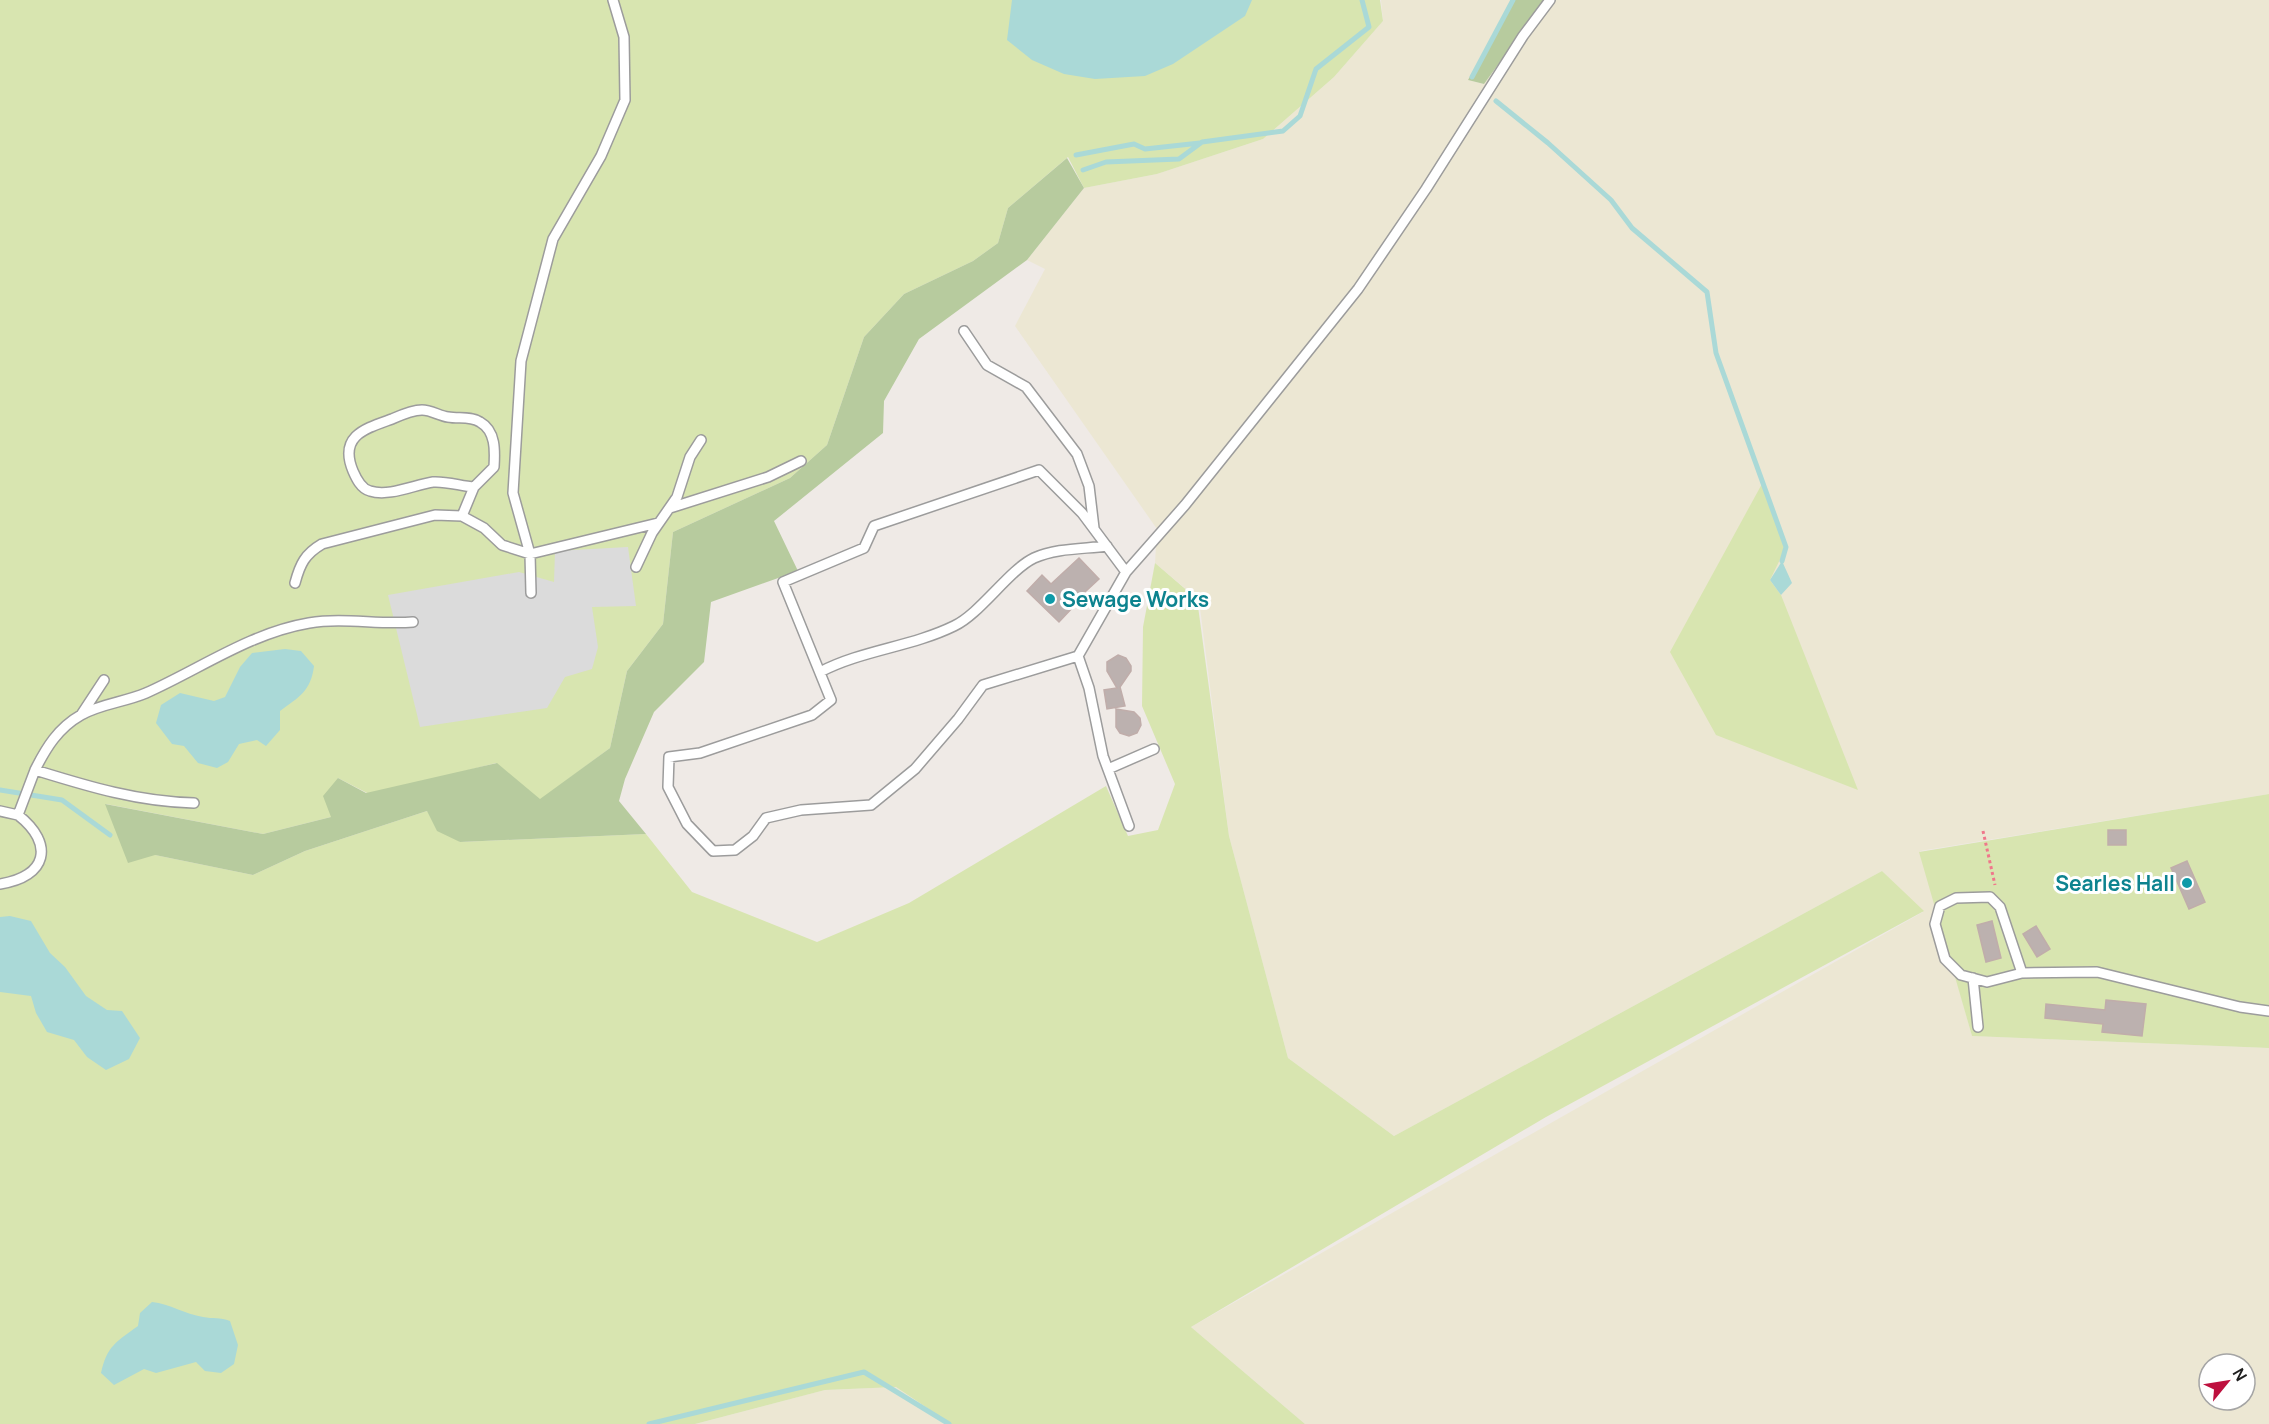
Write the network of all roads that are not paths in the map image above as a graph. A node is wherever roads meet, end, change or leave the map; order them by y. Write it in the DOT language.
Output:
graph roads {
  1 [pos="612,0"];
  2 [pos="1550,0"];
  3 [pos="964,331"];
  4 [pos="701,440"];
  5 [pos="801,461"];
  6 [pos="474,488"];
  7 [pos="670,508"];
  8 [pos="462,516"];
  9 [pos="658,523"];
  10 [pos="1094,529"];
  11 [pos="1107,546"];
  12 [pos="530,554"];
  13 [pos="636,567"];
  14 [pos="1126,572"];
  15 [pos="295,583"];
  16 [pos="531,593"];
  17 [pos="413,622"];
  18 [pos="1078,656"];
  19 [pos="820,672"];
  20 [pos="104,680"];
  21 [pos="81,715"];
  22 [pos="1154,749"];
  23 [pos="1108,769"];
  24 [pos="35,770"];
  25 [pos="194,803"];
  26 [pos="0,811"];
  27 [pos="20,812"];
  28 [pos="1129,826"];
  29 [pos="0,884"];
  30 [pos="2022,973"];
  31 [pos="1973,978"];
  32 [pos="2269,1011"];
  33 [pos="1978,1027"];
  1 -- 12 [label="lane"];
  2 -- 14 [label="lane"];
  3 -- 10 [label="lane"];
  4 -- 7 [label="lane"];
  5 -- 7 [label="lane"];
  6 -- 6 [label="lane"];
  6 -- 8 [label="lane"];
  7 -- 9 [label="lane"];
  8 -- 12 [label="lane"];
  8 -- 15 [label="lane"];
  9 -- 12 [label="lane"];
  9 -- 13 [label="lane"];
  10 -- 11 [label="lane"];
  10 -- 19 [label="lane"];
  11 -- 14 [label="lane"];
  11 -- 19 [label="lane"];
  12 -- 16 [label="lane"];
  14 -- 18 [label="lane"];
  17 -- 21 [label="lane"];
  18 -- 19 [label="lane"];
  18 -- 23 [label="lane"];
  20 -- 21 [label="lane"];
  21 -- 24 [label="lane"];
  22 -- 23 [label="lane"];
  23 -- 28 [label="lane"];
  24 -- 25 [label="lane"];
  24 -- 27 [label="lane"];
  26 -- 27 [label="lane"];
  27 -- 29 [label="lane"];
  30 -- 31 [label="lane"];
  30 -- 31 [label="lane"];
  30 -- 32 [label="lane"];
  31 -- 33 [label="lane"];
}
